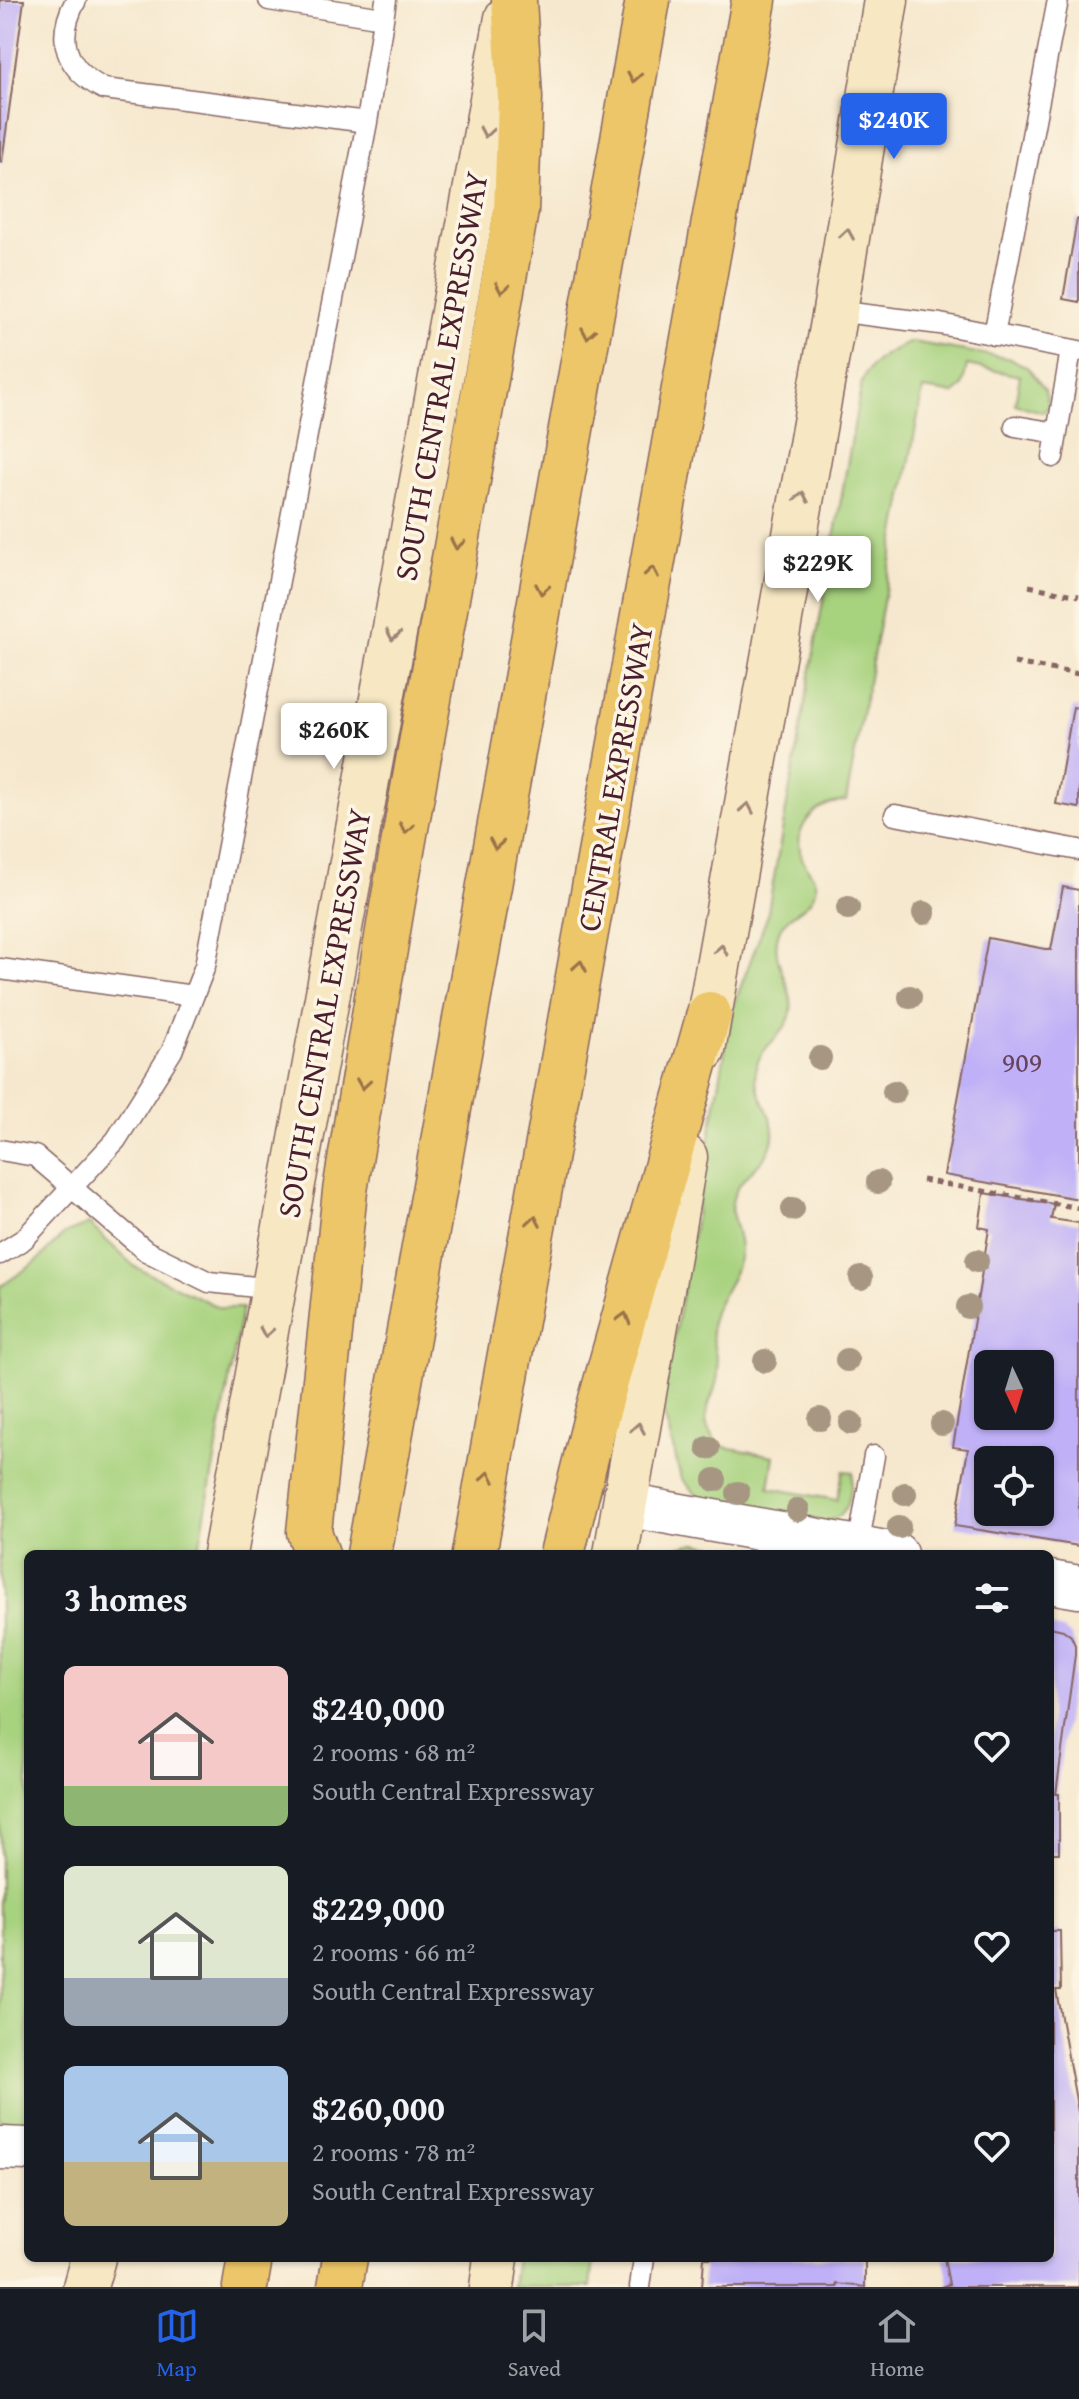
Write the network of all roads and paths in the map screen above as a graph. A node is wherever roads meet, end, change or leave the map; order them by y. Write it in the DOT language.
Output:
graph roads {
  1 [pos="76,0"];
  2 [pos="269,0"];
  3 [pos="512,0"];
  4 [pos="648,0"];
  5 [pos="754,0"];
  6 [pos="886,0"];
  7 [pos="1058,0"];
  8 [pos="384,9"];
  9 [pos="367,122"];
  10 [pos="835,311"];
  11 [pos="994,335"];
  12 [pos="1075,350"];
  13 [pos="1015,426"];
  14 [pos="1057,433"];
  15 [pos="1053,457"];
  16 [pos="1029,586"];
  17 [pos="1079,596"];
  18 [pos="1014,663"];
  19 [pos="1079,674"];
  20 [pos="895,815"];
  21 [pos="1079,850"];
  22 [pos="0,969"];
  23 [pos="193,996"];
  24 [pos="709,1014"];
  25 [pos="0,1150"];
  26 [pos="922,1180"];
  27 [pos="72,1187"];
  28 [pos="1079,1208"];
  29 [pos="0,1254"];
  30 [pos="274,1289"];
  31 [pos="874,1456"];
  32 [pos="625,1505"];
  33 [pos="226,1550"];
  34 [pos="316,1550"];
  35 [pos="370,1550"];
  36 [pos="475,1550"];
  37 [pos="563,1550"];
  38 [pos="617,1550"];
  39 [pos="872,1550"];
  40 [pos="877,1550"];
  41 [pos="1054,1583"];
  42 [pos="1079,1587"];
  43 [pos="0,2148"];
  44 [pos="24,2149"];
  45 [pos="92,2262"];
  46 [pos="249,2262"];
  47 [pos="495,2262"];
  48 [pos="643,2262"];
  49 [pos="85,2287"];
  50 [pos="245,2287"];
  51 [pos="492,2287"];
  52 [pos="640,2287"];
  1 -- 9 [label="lane"];
  2 -- 8 [label="lane"];
  3 -- 30 [label="main road, SOUTH CENTRAL EXPRESSWAY, one-way"];
  3 -- 34 [label="highway, one-way"];
  4 -- 35 [label="highway, one-way"];
  36 -- 5 [label="highway, CENTRAL EXPRESSWAY, one-way"];
  10 -- 6 [label="main road, one-way"];
  7 -- 11 [label="lane"];
  8 -- 9 [label="lane"];
  9 -- 23 [label="lane"];
  10 -- 11 [label="lane"];
  24 -- 10 [label="main road, one-way"];
  11 -- 12 [label="lane"];
  12 -- 14 [label="lane"];
  13 -- 14 [label="lane"];
  14 -- 15 [label="lane"];
  16 -- 17 [label="path"];
  18 -- 19 [label="path"];
  20 -- 21 [label="lane"];
  22 -- 23 [label="lane"];
  23 -- 27 [label="lane"];
  32 -- 24 [label="main road, one-way"];
  37 -- 24 [label="highway, one-way"];
  25 -- 27 [label="lane"];
  26 -- 28 [label="path"];
  27 -- 29 [label="lane"];
  27 -- 30 [label="lane"];
  30 -- 33 [label="main road, SOUTH CENTRAL EXPRESSWAY, one-way"];
  31 -- 40 [label="lane"];
  32 -- 38 [label="main road"];
  32 -- 39 [label="street"];
  41 -- 42 [label="street"];
  43 -- 44 [label="street"];
  45 -- 49 [label="main road"];
  46 -- 50 [label="highway"];
  47 -- 51 [label="main road"];
  48 -- 52 [label="lane"];
}
